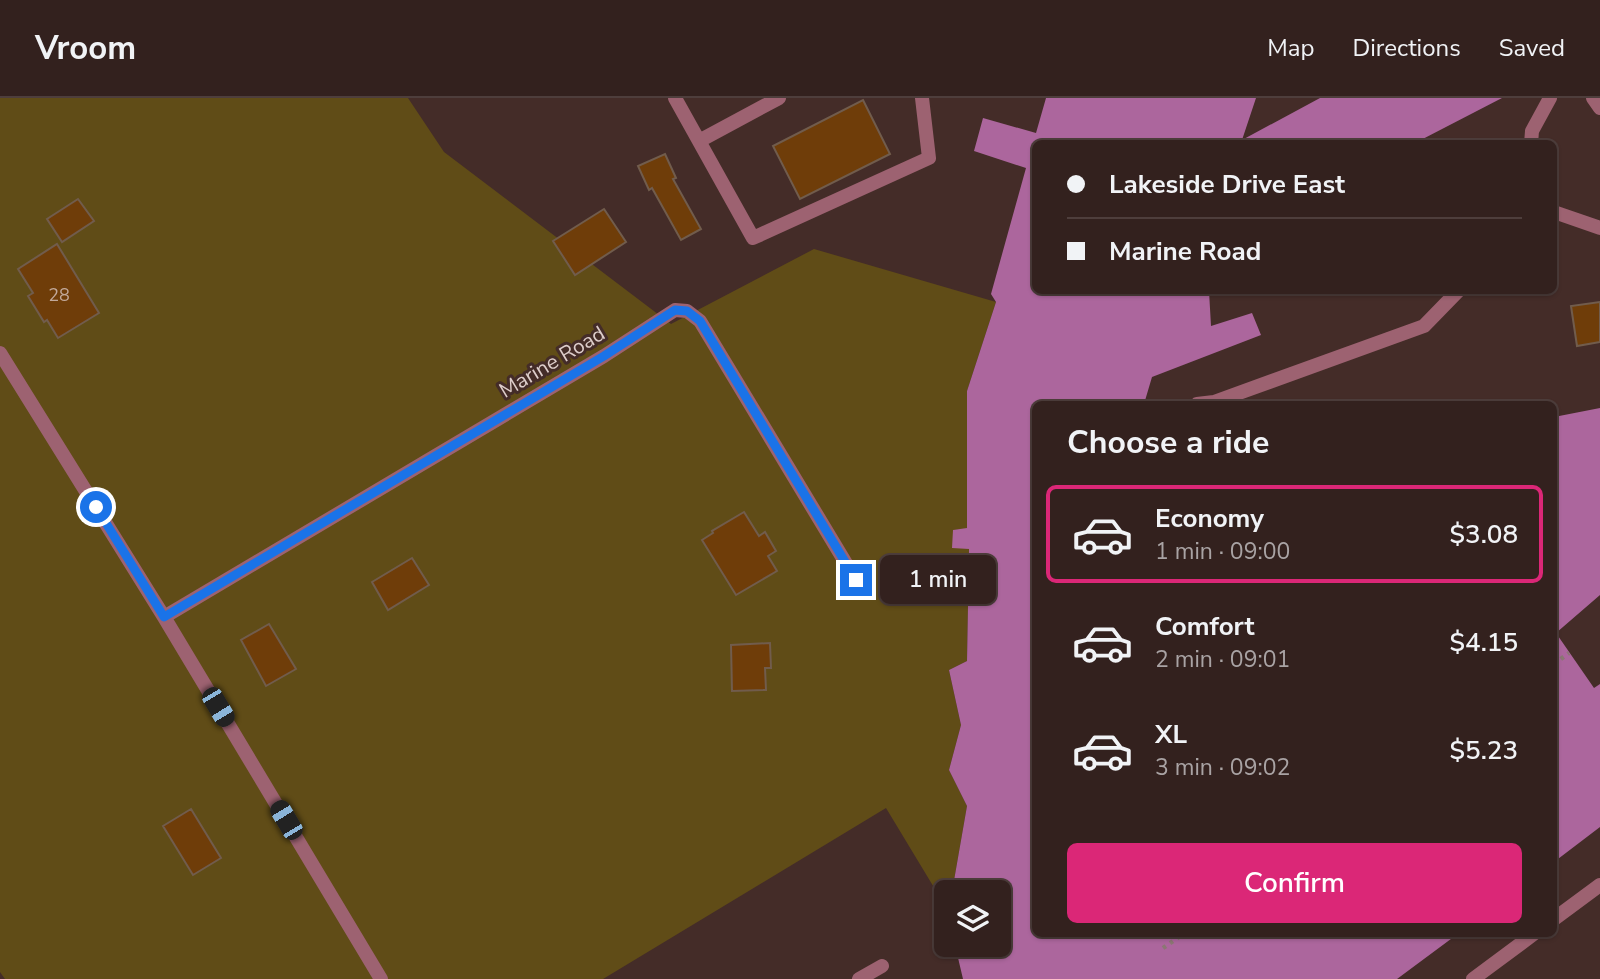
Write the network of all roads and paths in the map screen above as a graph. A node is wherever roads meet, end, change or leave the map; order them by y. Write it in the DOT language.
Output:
graph roads {
  1 [pos="675,98"];
  2 [pos="779,98"];
  3 [pos="922,98"];
  4 [pos="1550,98"];
  5 [pos="1593,98"];
  6 [pos="1600,108"];
  7 [pos="1531,140"];
  8 [pos="699,141"];
  9 [pos="1557,213"];
  10 [pos="1600,228"];
  11 [pos="1455,294"];
  12 [pos="0,353"];
  13 [pos="1217,401"];
  14 [pos="856,580"];
  15 [pos="164,617"];
  16 [pos="1569,653"];
  17 [pos="1557,662"];
  18 [pos="1600,885"];
  19 [pos="1557,917"];
  20 [pos="1179,937"];
  21 [pos="1530,937"];
  22 [pos="1163,948"];
  23 [pos="882,966"];
  24 [pos="381,979"];
  25 [pos="859,979"];
  26 [pos="1473,979"];
  1 -- 8 [label="street"];
  2 -- 8 [label="street"];
  3 -- 8 [label="street"];
  4 -- 7 [label="street"];
  5 -- 6 [label="street"];
  9 -- 10 [label="street"];
  11 -- 13 [label="street"];
  12 -- 15 [label="street"];
  14 -- 15 [label="street, Marine Road"];
  15 -- 24 [label="street"];
  16 -- 17 [label="path"];
  18 -- 19 [label="street"];
  20 -- 22 [label="path"];
  21 -- 26 [label="street"];
  23 -- 25 [label="street"];
}
